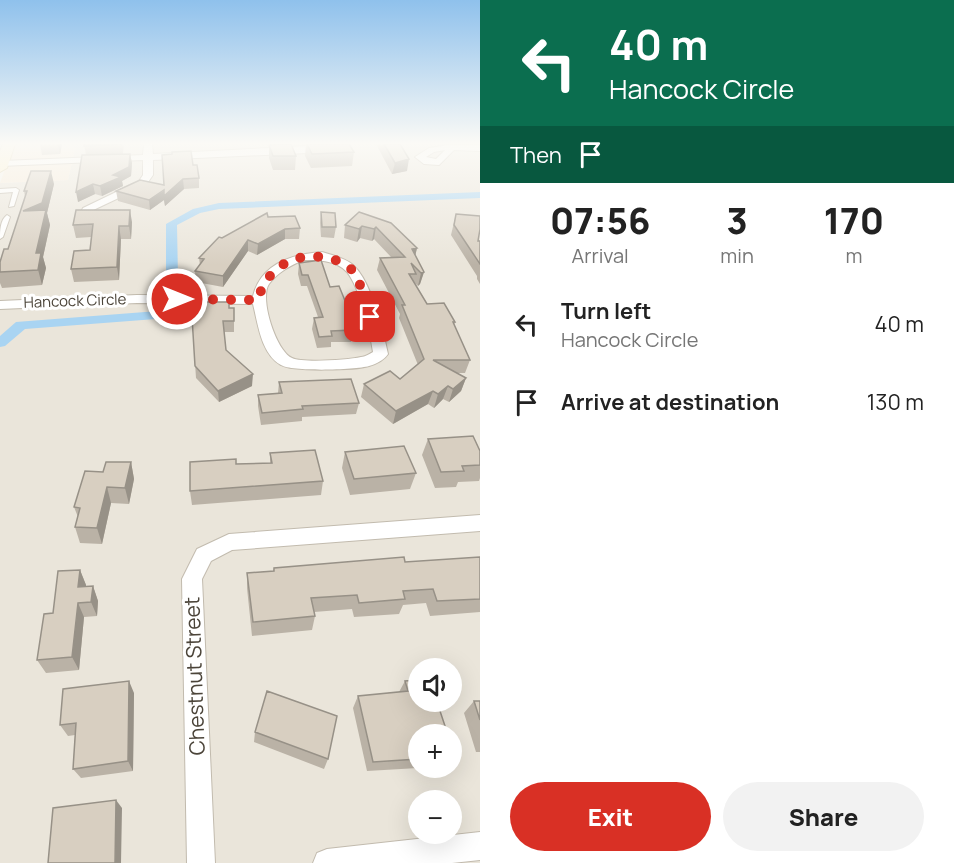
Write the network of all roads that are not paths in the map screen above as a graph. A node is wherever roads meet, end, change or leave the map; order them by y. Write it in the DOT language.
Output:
graph roads {
  1 [pos="139,184"];
  2 [pos="0,191"];
  3 [pos="11,206"];
  4 [pos="87,210"];
  5 [pos="7,217"];
  6 [pos="0,237"];
  7 [pos="258,300"];
  8 [pos="0,305"];
  9 [pos="480,523"];
  10 [pos="480,846"];
  11 [pos="201,863"];
  12 [pos="327,863"];
  1 -- 4 [label="street"];
  2 -- 3 [label="lane"];
  5 -- 6 [label="lane"];
  7 -- 7 [label="street"];
  7 -- 8 [label="street, Hancock Circle"];
  9 -- 11 [label="street, Chestnut Street"];
  10 -- 12 [label="street"];
}
